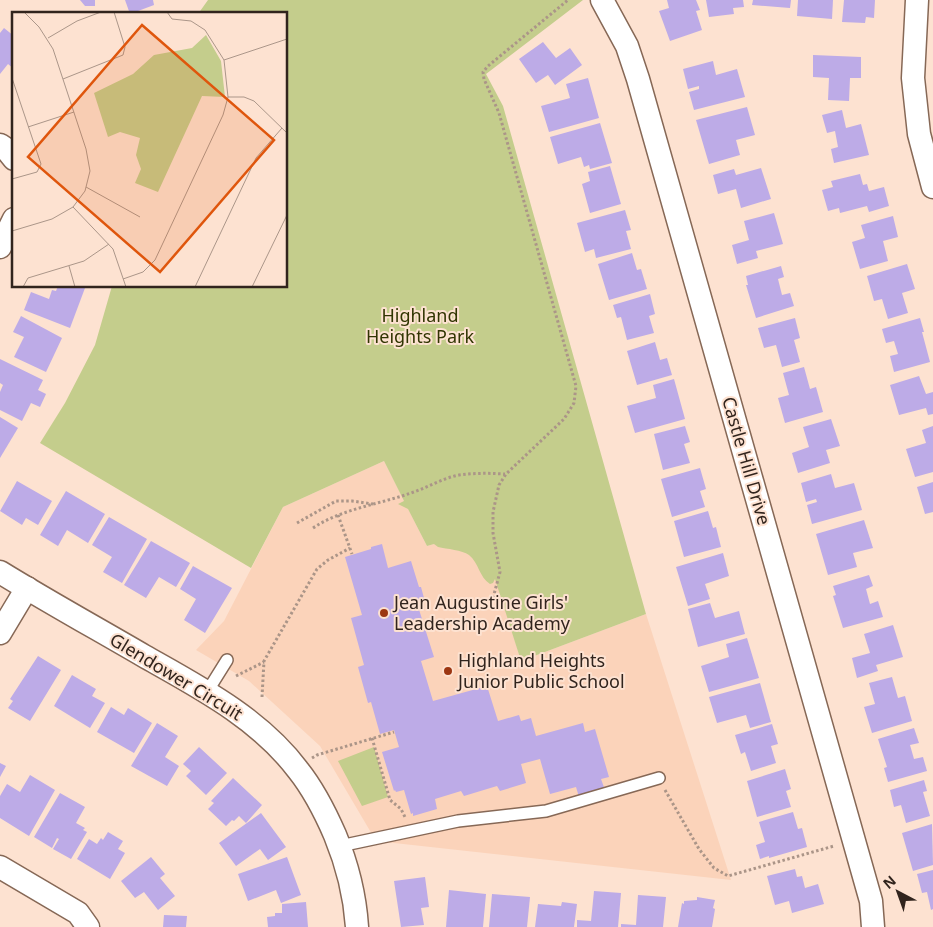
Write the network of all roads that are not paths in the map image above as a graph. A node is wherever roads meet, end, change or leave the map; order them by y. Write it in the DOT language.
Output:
graph roads {
  1 [pos="602,0"];
  2 [pos="917,0"];
  3 [pos="0,145"];
  4 [pos="12,156"];
  5 [pos="933,187"];
  6 [pos="12,224"];
  7 [pos="0,246"];
  8 [pos="0,572"];
  9 [pos="27,588"];
  10 [pos="0,633"];
  11 [pos="227,660"];
  12 [pos="207,692"];
  13 [pos="659,778"];
  14 [pos="340,846"];
  15 [pos="0,867"];
  16 [pos="88,927"];
  17 [pos="357,927"];
  18 [pos="873,927"];
  1 -- 18 [label="street, Castle Hill Drive"];
  2 -- 5 [label="street"];
  3 -- 4 [label="street"];
  6 -- 7 [label="street"];
  8 -- 9 [label="street, Glendower Circuit"];
  9 -- 10 [label="street"];
  9 -- 12 [label="street, Glendower Circuit"];
  11 -- 12 [label="lane"];
  12 -- 14 [label="street, Glendower Circuit"];
  13 -- 14 [label="lane"];
  14 -- 17 [label="street, Glendower Circuit"];
  15 -- 16 [label="street"];
}
